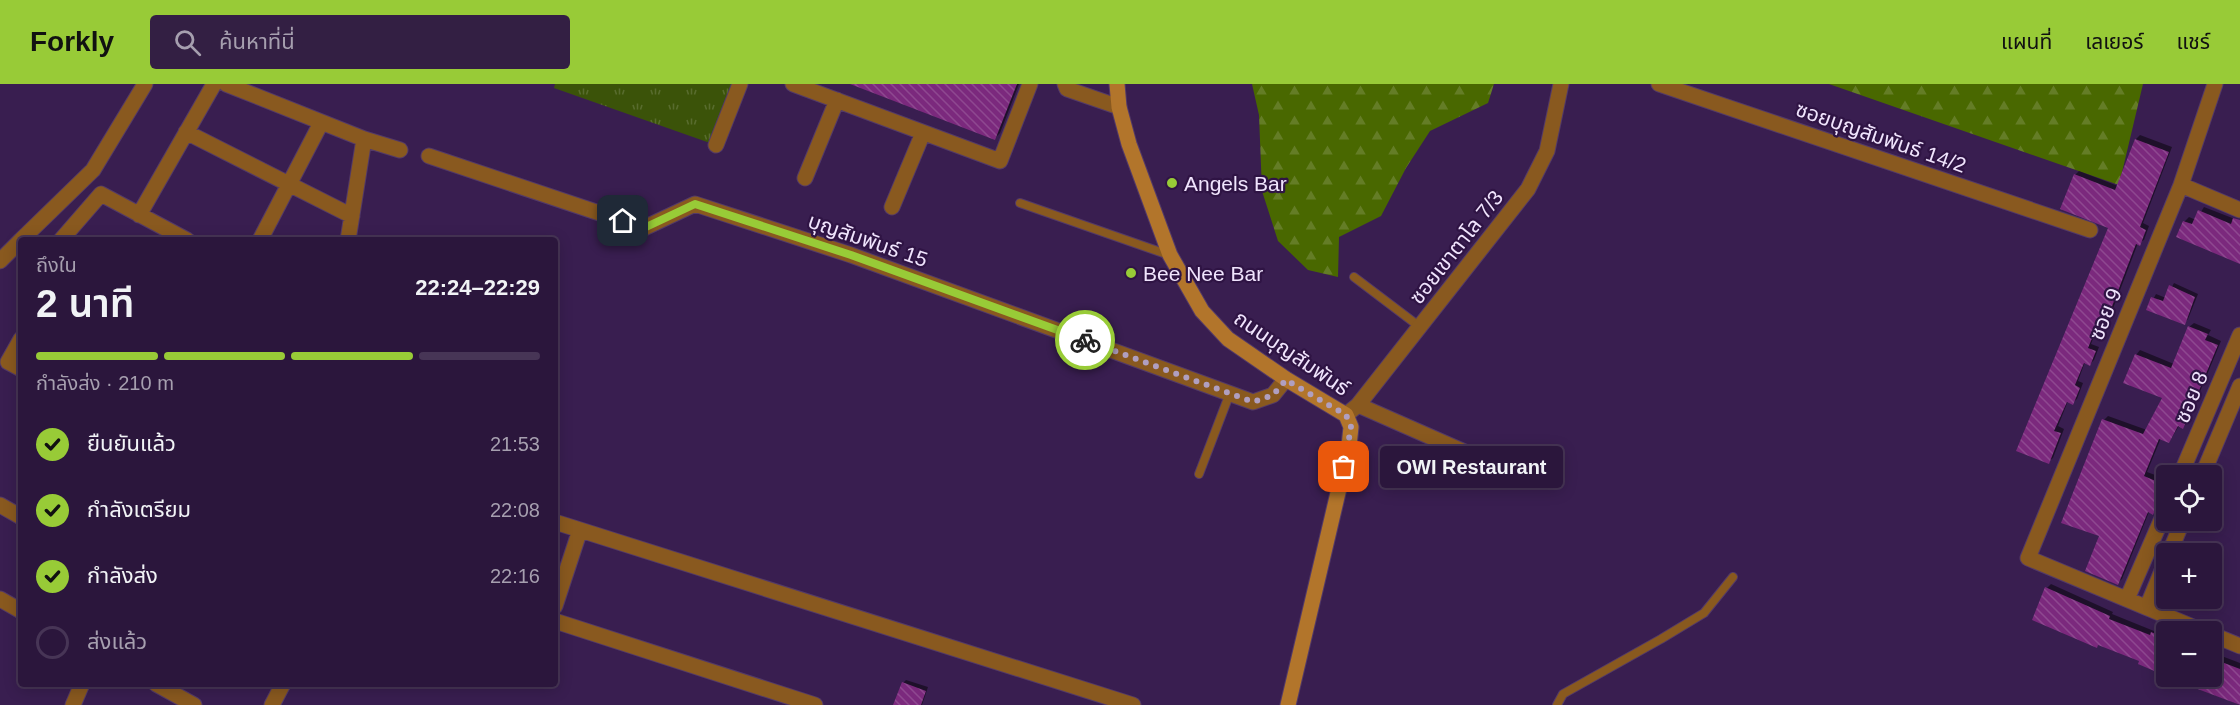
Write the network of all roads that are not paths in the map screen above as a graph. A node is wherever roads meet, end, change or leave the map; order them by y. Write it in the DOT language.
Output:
graph roads {
  1 [pos="145,84"];
  2 [pos="214,84"];
  3 [pos="226,84"];
  4 [pos="740,84"];
  5 [pos="792,84"];
  6 [pos="1030,84"];
  7 [pos="1065,84"];
  8 [pos="1117,84"];
  9 [pos="1561,84"];
  10 [pos="1659,84"];
  11 [pos="2215,84"];
  12 [pos="837,100"];
  13 [pos="1119,107"];
  14 [pos="321,123"];
  15 [pos="186,132"];
  16 [pos="923,133"];
  17 [pos="364,139"];
  18 [pos="716,145"];
  19 [pos="400,150"];
  20 [pos="429,156"];
  21 [pos="806,178"];
  22 [pos="289,184"];
  23 [pos="2181,185"];
  24 [pos="1020,204"];
  25 [pos="892,207"];
  26 [pos="2240,210"];
  27 [pos="139,214"];
  28 [pos="352,216"];
  29 [pos="2090,230"];
  30 [pos="24,237"];
  31 [pos="64,237"];
  32 [pos="181,237"];
  33 [pos="262,237"];
  34 [pos="348,237"];
  35 [pos="18,243"];
  36 [pos="1170,255"];
  37 [pos="0,261"];
  38 [pos="1354,277"];
  39 [pos="1420,327"];
  40 [pos="2240,335"];
  41 [pos="18,344"];
  42 [pos="18,367"];
  43 [pos="1286,380"];
  44 [pos="2240,386"];
  45 [pos="1230,393"];
  46 [pos="1352,410"];
  47 [pos="1467,453"];
  48 [pos="2185,465"];
  49 [pos="2207,465"];
  50 [pos="1199,474"];
  51 [pos="0,505"];
  52 [pos="18,515"];
  53 [pos="558,523"];
  54 [pos="580,530"];
  55 [pos="2156,531"];
  56 [pos="1733,577"];
  57 [pos="2156,584"];
  58 [pos="558,597"];
  59 [pos="2127,599"];
  60 [pos="0,600"];
  61 [pos="2146,607"];
  62 [pos="18,609"];
  63 [pos="2179,621"];
  64 [pos="558,622"];
  65 [pos="2222,639"];
  66 [pos="2240,646"];
  67 [pos="81,687"];
  68 [pos="161,687"];
  69 [pos="281,687"];
  70 [pos="73,705"];
  71 [pos="194,705"];
  72 [pos="272,705"];
  73 [pos="815,705"];
  74 [pos="1133,705"];
  75 [pos="1288,705"];
  76 [pos="1557,705"];
  1 -- 30 [label="street"];
  2 -- 15 [label="street"];
  3 -- 14 [label="street"];
  4 -- 18 [label="street"];
  5 -- 12 [label="street"];
  6 -- 16 [label="street"];
  7 -- 13 [label="street"];
  8 -- 13 [label="street, ถนนบุญสัมพันธ์"];
  9 -- 39 [label="street, ซอยเขาตาโล 7/3"];
  10 -- 29 [label="street, ซอยบุญสัมพันธ์ 14/2"];
  11 -- 23 [label="street, ซอย 9"];
  12 -- 16 [label="street"];
  12 -- 21 [label="street"];
  13 -- 36 [label="street, ถนนบุญสัมพันธ์"];
  14 -- 17 [label="street"];
  14 -- 22 [label="street"];
  15 -- 22 [label="street"];
  15 -- 27 [label="street"];
  16 -- 25 [label="street"];
  17 -- 19 [label="street"];
  17 -- 28 [label="street"];
  20 -- 45 [label="street, บุญสัมพันธ์ 15"];
  22 -- 28 [label="street"];
  22 -- 33 [label="street"];
  23 -- 26 [label="street"];
  23 -- 59 [label="street, ซอย 9"];
  24 -- 36 [label="lane"];
  27 -- 31 [label="street"];
  27 -- 32 [label="street"];
  28 -- 34 [label="street"];
  35 -- 37 [label="street"];
  36 -- 43 [label="street, ถนนบุญสัมพันธ์"];
  38 -- 39 [label="lane"];
  39 -- 46 [label="street, ซอยเขาตาโล 7/3"];
  40 -- 48 [label="street, ซอย 8"];
  41 -- 42 [label="street"];
  43 -- 45 [label="street, บุญสัมพันธ์ 15"];
  43 -- 46 [label="street, ถนนบุญสัมพันธ์"];
  44 -- 49 [label="street, ซอย 8"];
  45 -- 50 [label="lane"];
  46 -- 47 [label="street"];
  46 -- 75 [label="street, ถนนบุญสัมพันธ์"];
  51 -- 52 [label="street"];
  53 -- 54 [label="street"];
  54 -- 58 [label="street"];
  54 -- 74 [label="street"];
  55 -- 59 [label="street"];
  56 -- 76 [label="lane"];
  57 -- 61 [label="street"];
  59 -- 61 [label="street"];
  60 -- 62 [label="street"];
  61 -- 63 [label="street"];
  64 -- 73 [label="street"];
  65 -- 66 [label="street"];
  67 -- 70 [label="street"];
  68 -- 71 [label="street"];
  69 -- 72 [label="street"];
}
